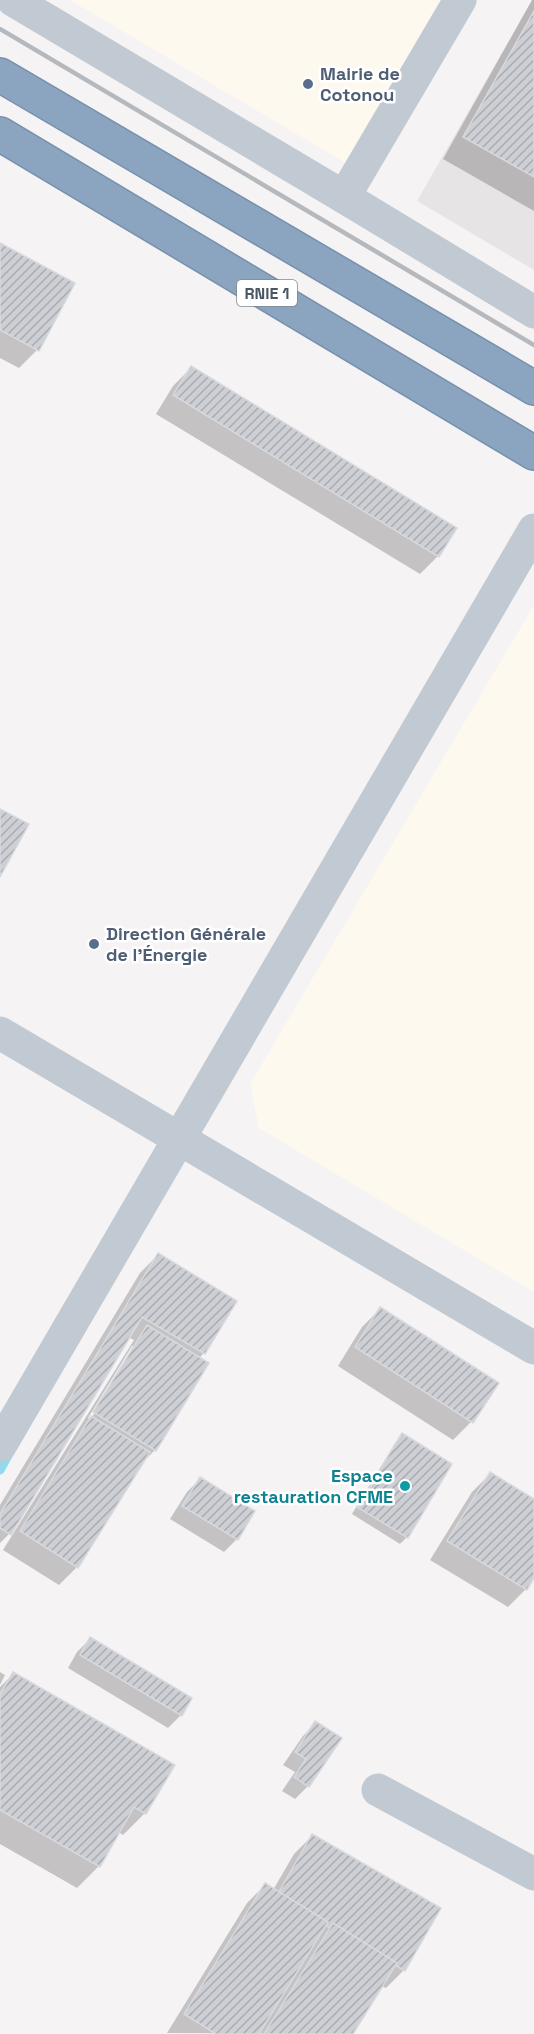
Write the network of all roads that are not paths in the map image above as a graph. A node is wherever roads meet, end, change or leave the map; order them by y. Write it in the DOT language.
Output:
graph roads {
  1 [pos="13,0"];
  2 [pos="460,0"];
  3 [pos="0,75"];
  4 [pos="0,134"];
  5 [pos="344,197"];
  6 [pos="534,312"];
  7 [pos="534,388"];
  8 [pos="534,453"];
  9 [pos="534,530"];
  10 [pos="0,1033"];
  11 [pos="179,1138"];
  12 [pos="534,1348"];
  13 [pos="0,1446"];
  14 [pos="378,1790"];
  15 [pos="534,1874"];
  1 -- 5 [label="street"];
  2 -- 5 [label="street"];
  3 -- 7 [label="highway, RNIE 1"];
  4 -- 8 [label="highway, RNIE 1"];
  5 -- 6 [label="street"];
  9 -- 11 [label="street"];
  10 -- 11 [label="street"];
  11 -- 12 [label="street"];
  11 -- 13 [label="street"];
  14 -- 15 [label="street"];
}
